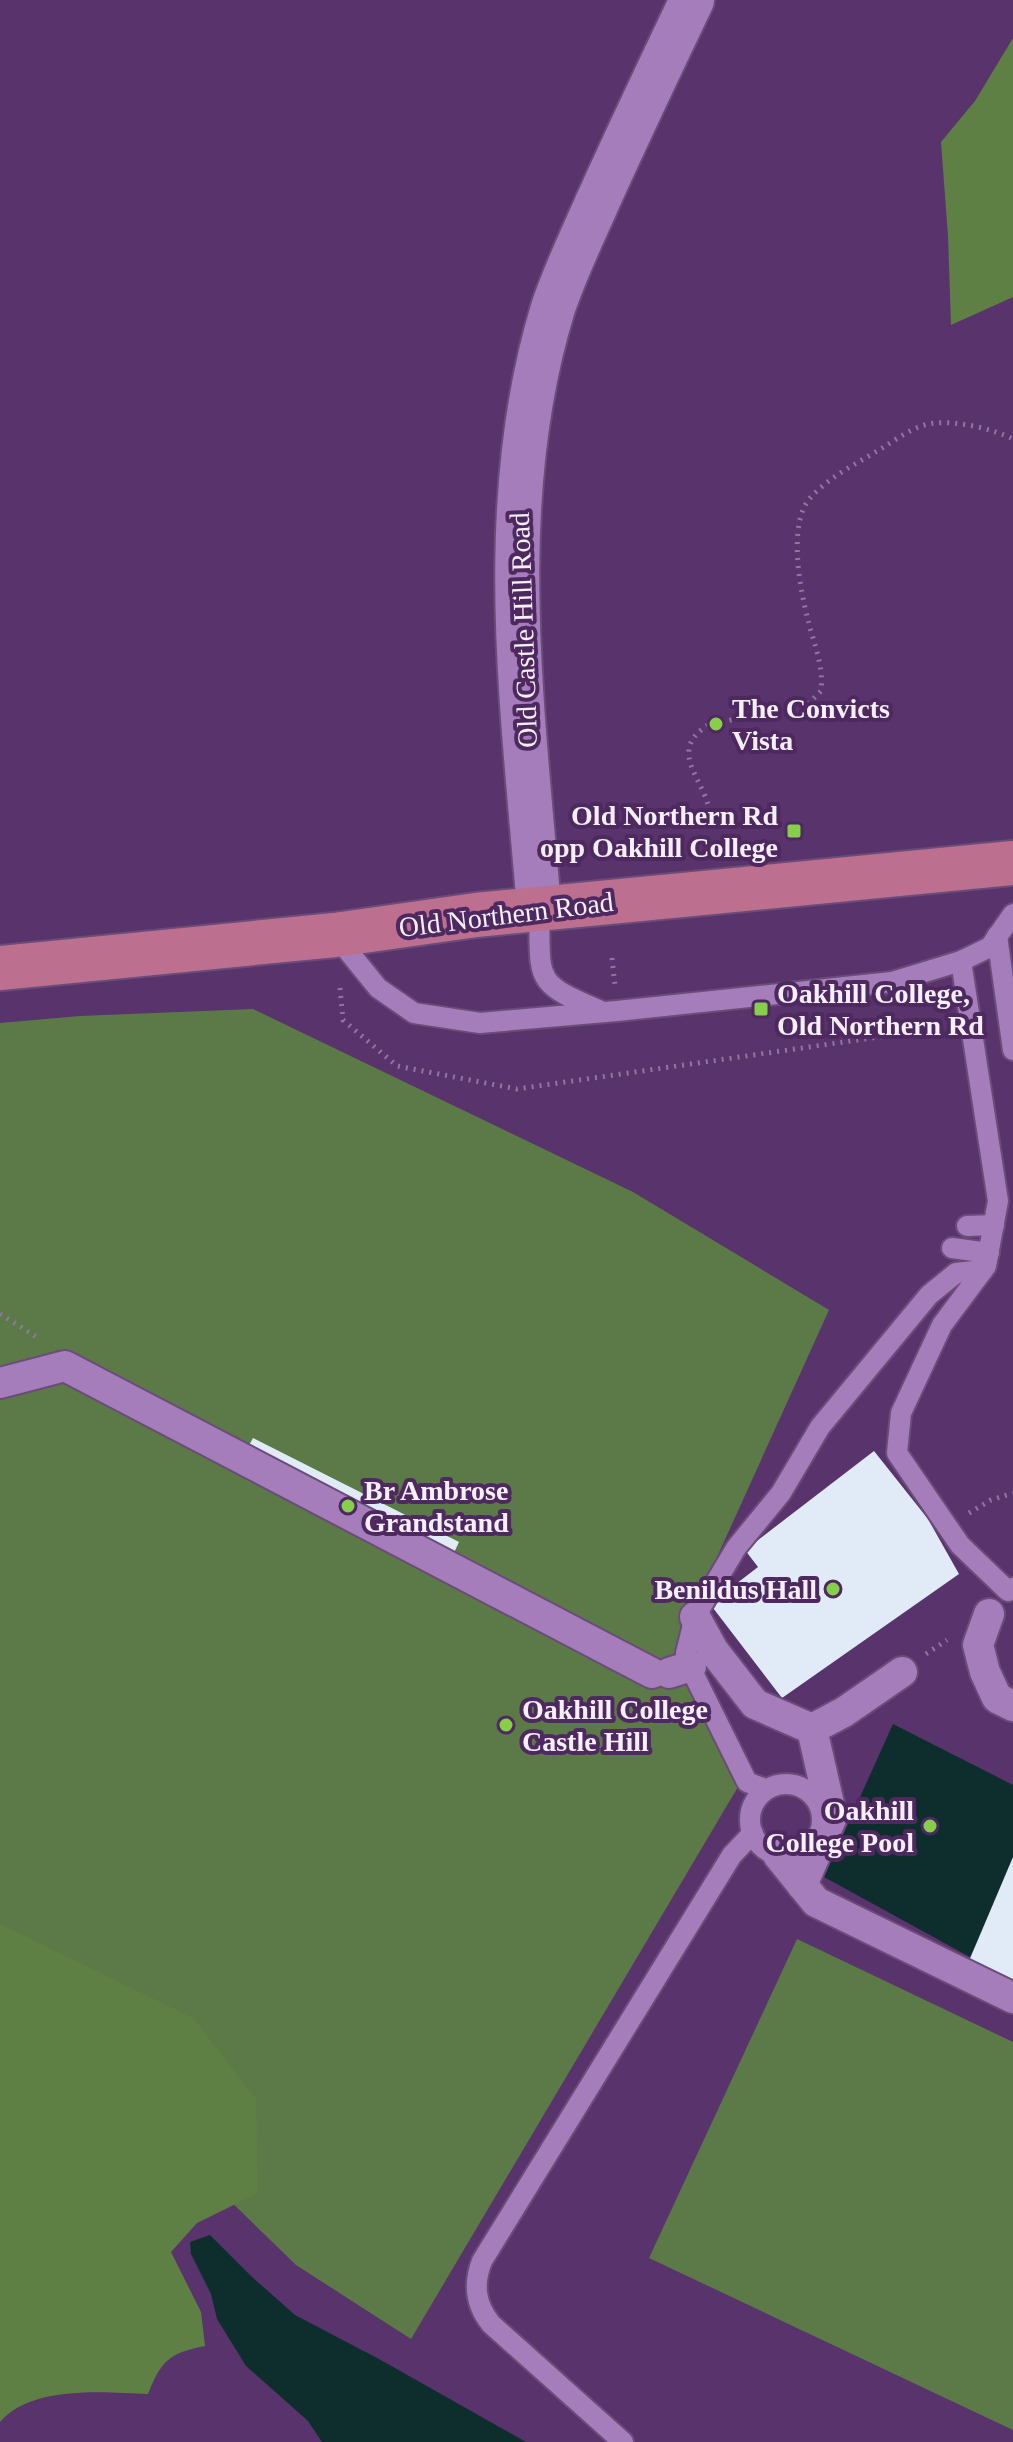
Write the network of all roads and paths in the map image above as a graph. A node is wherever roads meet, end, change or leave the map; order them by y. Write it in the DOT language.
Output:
graph roads {
  1 [pos="692,0"];
  2 [pos="1013,439"];
  3 [pos="714,827"];
  4 [pos="1013,863"];
  5 [pos="539,908"];
  6 [pos="1013,914"];
  7 [pos="335,935"];
  8 [pos="997,936"];
  9 [pos="612,958"];
  10 [pos="961,961"];
  11 [pos="0,968"];
  12 [pos="340,983"];
  13 [pos="615,991"];
  14 [pos="605,1012"];
  15 [pos="934,1029"];
  16 [pos="1013,1050"];
  17 [pos="994,1225"];
  18 [pos="967,1226"];
  19 [pos="952,1248"];
  20 [pos="986,1262"];
  21 [pos="0,1383"];
  22 [pos="1013,1493"];
  23 [pos="964,1515"];
  24 [pos="1013,1588"];
  25 [pos="989,1614"];
  26 [pos="695,1617"];
  27 [pos="671,1670"];
  28 [pos="902,1672"];
  29 [pos="1013,1706"];
  30 [pos="812,1729"];
  31 [pos="765,1789"];
  32 [pos="753,1833"];
  33 [pos="778,1855"];
  34 [pos="802,1885"];
  35 [pos="1013,1998"];
  36 [pos="623,2442"];
  1 -- 5 [label="street, Old Castle Hill Road"];
  2 -- 3 [label="path"];
  4 -- 5 [label="main road, Old Northern Road"];
  5 -- 7 [label="main road, Old Northern Road"];
  5 -- 14 [label="lane"];
  6 -- 8 [label="lane"];
  7 -- 11 [label="main road, Old Northern Road"];
  7 -- 14 [label="lane"];
  8 -- 10 [label="lane"];
  8 -- 16 [label="lane"];
  9 -- 13 [label="path"];
  10 -- 14 [label="lane"];
  10 -- 17 [label="lane"];
  12 -- 15 [label="path"];
  17 -- 18 [label="lane"];
  17 -- 20 [label="lane"];
  19 -- 20 [label="lane"];
  20 -- 24 [label="lane"];
  20 -- 26 [label="lane"];
  21 -- 27 [label="street"];
  22 -- 23 [label="path"];
  25 -- 29 [label="street"];
  26 -- 27 [label="lane"];
  26 -- 30 [label="street"];
  27 -- 31 [label="lane"];
  28 -- 30 [label="street"];
  30 -- 34 [label="street"];
  31 -- 32 [label="lane"];
  31 -- 33 [label="lane"];
  32 -- 33 [label="lane"];
  32 -- 36 [label="lane"];
  33 -- 34 [label="street"];
  34 -- 35 [label="street"];
}
